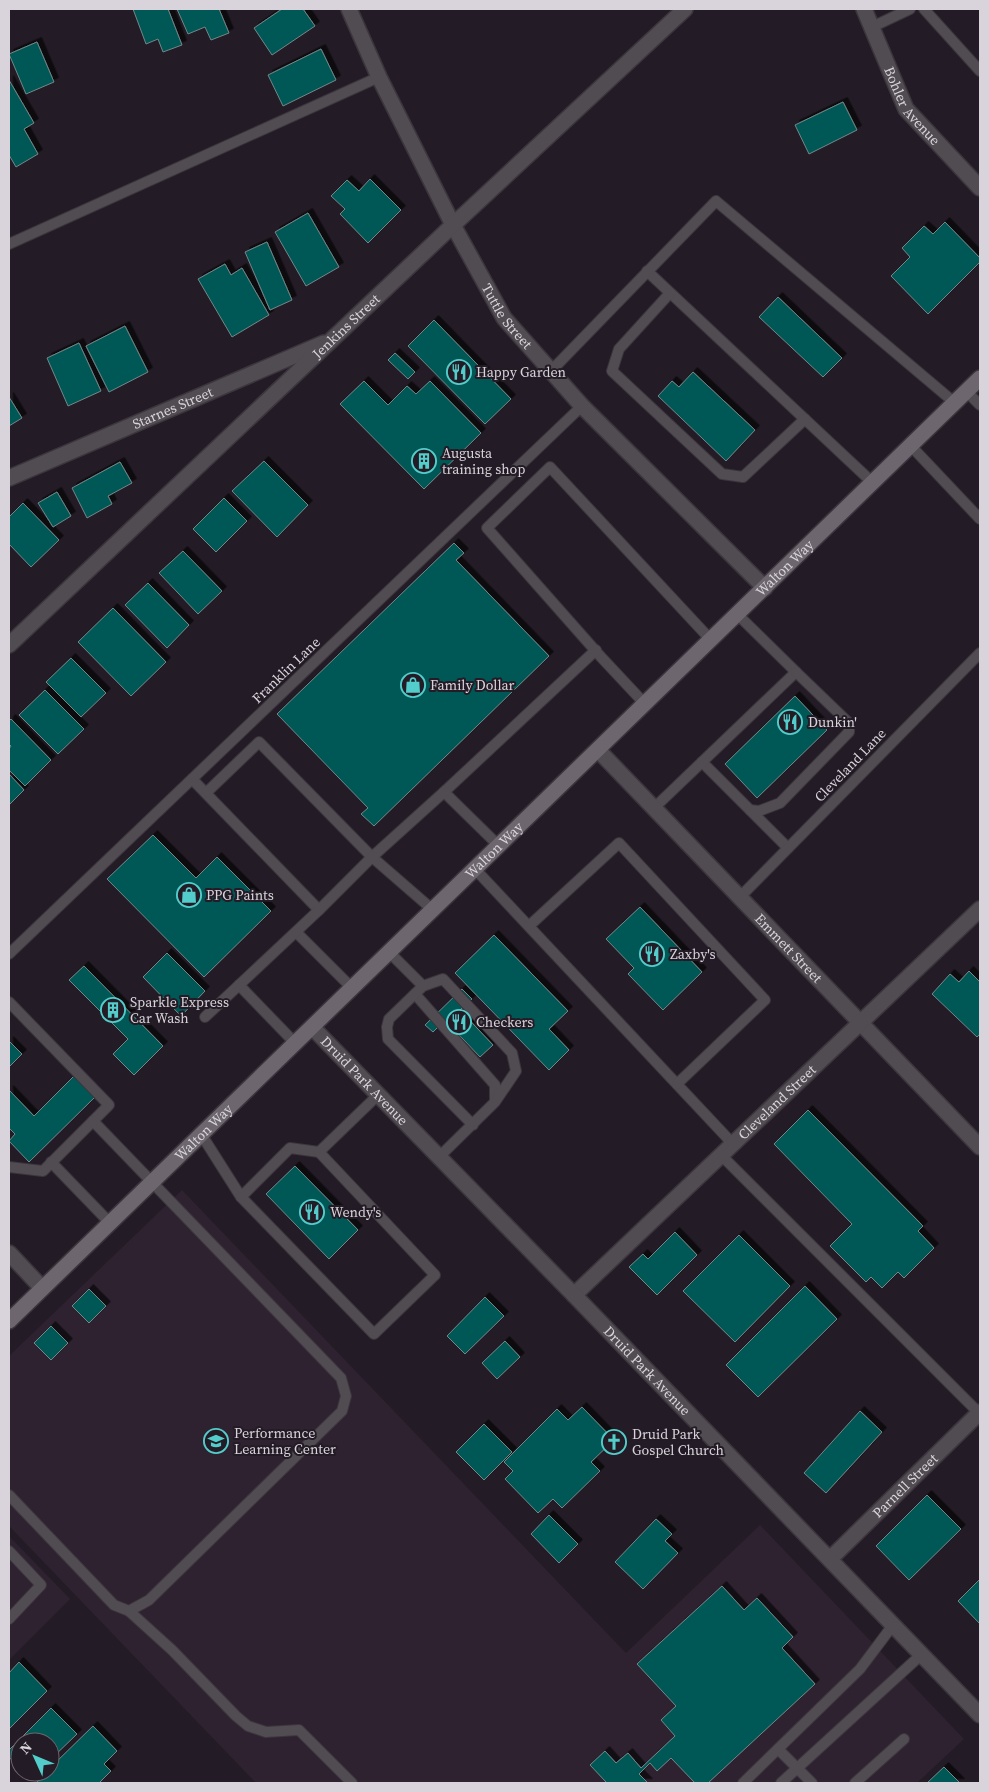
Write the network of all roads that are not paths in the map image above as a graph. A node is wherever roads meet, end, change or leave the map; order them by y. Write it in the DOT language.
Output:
graph roads {
  1 [pos="349,9"];
  2 [pos="685,9"];
  3 [pos="864,9"];
  4 [pos="910,9"];
  5 [pos="924,9"];
  6 [pos="872,27"];
  7 [pos="980,71"];
  8 [pos="379,77"];
  9 [pos="980,188"];
  10 [pos="453,225"];
  11 [pos="9,244"];
  12 [pos="647,271"];
  13 [pos="670,293"];
  14 [pos="334,338"];
  15 [pos="551,371"];
  16 [pos="980,378"];
  17 [pos="967,392"];
  18 [pos="955,403"];
  19 [pos="980,405"];
  20 [pos="582,406"];
  21 [pos="805,420"];
  22 [pos="911,446"];
  23 [pos="9,478"];
  24 [pos="873,483"];
  25 [pos="980,519"];
  26 [pos="765,588"];
  27 [pos="737,614"];
  28 [pos="711,640"];
  29 [pos="9,645"];
  30 [pos="596,650"];
  31 [pos="980,653"];
  32 [pos="796,672"];
  33 [pos="645,704"];
  34 [pos="598,750"];
  35 [pos="702,762"];
  36 [pos="192,779"];
  37 [pos="444,792"];
  38 [pos="206,793"];
  39 [pos="654,808"];
  40 [pos="750,810"];
  41 [pos="499,846"];
  42 [pos="788,848"];
  43 [pos="372,857"];
  44 [pos="475,869"];
  45 [pos="740,897"];
  46 [pos="980,909"];
  47 [pos="319,910"];
  48 [pos="433,910"];
  49 [pos="529,926"];
  50 [pos="296,932"];
  51 [pos="389,952"];
  52 [pos="9,954"];
  53 [pos="239,985"];
  54 [pos="352,988"];
  55 [pos="419,990"];
  56 [pos="9,1002"];
  57 [pos="205,1017"];
  58 [pos="861,1023"];
  59 [pos="312,1027"];
  60 [pos="295,1043"];
  61 [pos="677,1084"];
  62 [pos="378,1095"];
  63 [pos="495,1102"];
  64 [pos="93,1121"];
  65 [pos="473,1124"];
  66 [pos="202,1134"];
  67 [pos="733,1144"];
  68 [pos="980,1147"];
  69 [pos="319,1152"];
  70 [pos="721,1155"];
  71 [pos="438,1157"];
  72 [pos="51,1162"];
  73 [pos="9,1167"];
  74 [pos="152,1182"];
  75 [pos="241,1197"];
  76 [pos="110,1222"];
  77 [pos="9,1253"];
  78 [pos="42,1288"];
  79 [pos="574,1295"];
  80 [pos="9,1321"];
  81 [pos="980,1413"];
  82 [pos="9,1495"];
  83 [pos="9,1551"];
  84 [pos="830,1559"];
  85 [pos="130,1610"];
  86 [pos="9,1619"];
  87 [pos="893,1625"];
  88 [pos="922,1654"];
  89 [pos="980,1715"];
  90 [pos="904,1739"];
  91 [pos="778,1749"];
  92 [pos="798,1768"];
  93 [pos="352,1783"];
  94 [pos="742,1783"];
  95 [pos="782,1783"];
  96 [pos="812,1783"];
  97 [pos="856,1783"];
  1 -- 8 [label="street, Tuttle Street"];
  2 -- 10 [label="street, Jenkins Street"];
  3 -- 6 [label="street, Bohler Avenue"];
  4 -- 6 [label="lane"];
  5 -- 7 [label="lane"];
  6 -- 9 [label="street, Bohler Avenue"];
  8 -- 10 [label="street, Tuttle Street"];
  8 -- 11 [label="lane"];
  10 -- 14 [label="street, Jenkins Street"];
  10 -- 15 [label="street, Tuttle Street"];
  12 -- 13 [label="lane"];
  12 -- 15 [label="lane"];
  12 -- 18 [label="lane"];
  13 -- 21 [label="lane"];
  13 -- 21 [label="lane"];
  14 -- 23 [label="street, Starnes Street"];
  14 -- 29 [label="street, Jenkins Street"];
  15 -- 20 [label="street, Tuttle Street"];
  16 -- 17 [label="main road, Walton Way"];
  17 -- 18 [label="main road, Walton Way"];
  17 -- 19 [label="lane"];
  18 -- 22 [label="main road, Walton Way"];
  20 -- 26 [label="street, Tuttle Street"];
  20 -- 36 [label="lane, Franklin Lane"];
  21 -- 24 [label="lane"];
  22 -- 24 [label="main road, Walton Way"];
  22 -- 25 [label="lane"];
  24 -- 26 [label="main road, Walton Way"];
  26 -- 27 [label="main road, Walton Way"];
  27 -- 28 [label="main road, Walton Way"];
  27 -- 32 [label="lane"];
  28 -- 30 [label="lane"];
  28 -- 33 [label="main road, Walton Way"];
  30 -- 33 [label="lane"];
  30 -- 37 [label="lane"];
  31 -- 42 [label="lane, Cleveland Lane"];
  32 -- 35 [label="lane"];
  32 -- 40 [label="lane"];
  33 -- 34 [label="main road, Walton Way"];
  34 -- 39 [label="street, Emmett Street"];
  34 -- 41 [label="main road, Walton Way"];
  35 -- 39 [label="lane"];
  35 -- 40 [label="lane"];
  36 -- 38 [label="lane"];
  36 -- 52 [label="lane, Franklin Lane"];
  37 -- 41 [label="lane"];
  37 -- 43 [label="lane"];
  38 -- 43 [label="lane"];
  38 -- 47 [label="lane"];
  39 -- 45 [label="street, Emmett Street"];
  40 -- 42 [label="lane"];
  41 -- 44 [label="main road, Walton Way"];
  42 -- 45 [label="lane, Cleveland Lane"];
  43 -- 47 [label="lane"];
  43 -- 48 [label="lane"];
  44 -- 48 [label="main road, Walton Way"];
  44 -- 49 [label="lane"];
  45 -- 58 [label="street, Emmett Street"];
  46 -- 58 [label="street, Cleveland Street"];
  47 -- 50 [label="lane"];
  48 -- 51 [label="main road, Walton Way"];
  49 -- 61 [label="lane"];
  49 -- 61 [label="lane"];
  50 -- 53 [label="lane"];
  50 -- 54 [label="lane"];
  51 -- 54 [label="main road, Walton Way"];
  51 -- 55 [label="lane"];
  53 -- 57 [label="lane"];
  53 -- 60 [label="lane"];
  54 -- 59 [label="main road, Walton Way"];
  55 -- 63 [label="lane"];
  55 -- 63 [label="lane"];
  55 -- 65 [label="lane"];
  56 -- 64 [label="lane"];
  58 -- 67 [label="street, Cleveland Street"];
  58 -- 68 [label="street, Emmett Street"];
  59 -- 60 [label="main road, Walton Way"];
  59 -- 62 [label="street, Druid Park Avenue"];
  60 -- 66 [label="main road, Walton Way"];
  61 -- 67 [label="lane"];
  62 -- 69 [label="lane"];
  62 -- 71 [label="street, Druid Park Avenue"];
  63 -- 65 [label="lane"];
  64 -- 72 [label="lane"];
  64 -- 74 [label="lane"];
  65 -- 71 [label="lane"];
  66 -- 74 [label="main road, Walton Way"];
  66 -- 75 [label="lane"];
  67 -- 70 [label="street, Cleveland Street"];
  69 -- 75 [label="lane"];
  69 -- 75 [label="lane"];
  70 -- 79 [label="street, Cleveland Street"];
  70 -- 81 [label="lane"];
  71 -- 79 [label="street, Druid Park Avenue"];
  72 -- 73 [label="lane"];
  72 -- 76 [label="lane"];
  74 -- 76 [label="main road, Walton Way"];
  74 -- 85 [label="lane"];
  76 -- 78 [label="main road, Walton Way"];
  77 -- 78 [label="street"];
  78 -- 80 [label="main road, Walton Way"];
  79 -- 84 [label="street, Druid Park Avenue"];
  81 -- 84 [label="street, Parnell Street"];
  82 -- 85 [label="lane"];
  83 -- 86 [label="lane"];
  84 -- 87 [label="street, Druid Park Avenue"];
  85 -- 93 [label="lane"];
  87 -- 88 [label="street, Druid Park Avenue"];
  87 -- 91 [label="lane"];
  88 -- 89 [label="street, Druid Park Avenue"];
  88 -- 92 [label="lane"];
  90 -- 97 [label="lane"];
  91 -- 92 [label="lane"];
  91 -- 94 [label="lane"];
  92 -- 95 [label="lane"];
  92 -- 96 [label="lane"];
}
